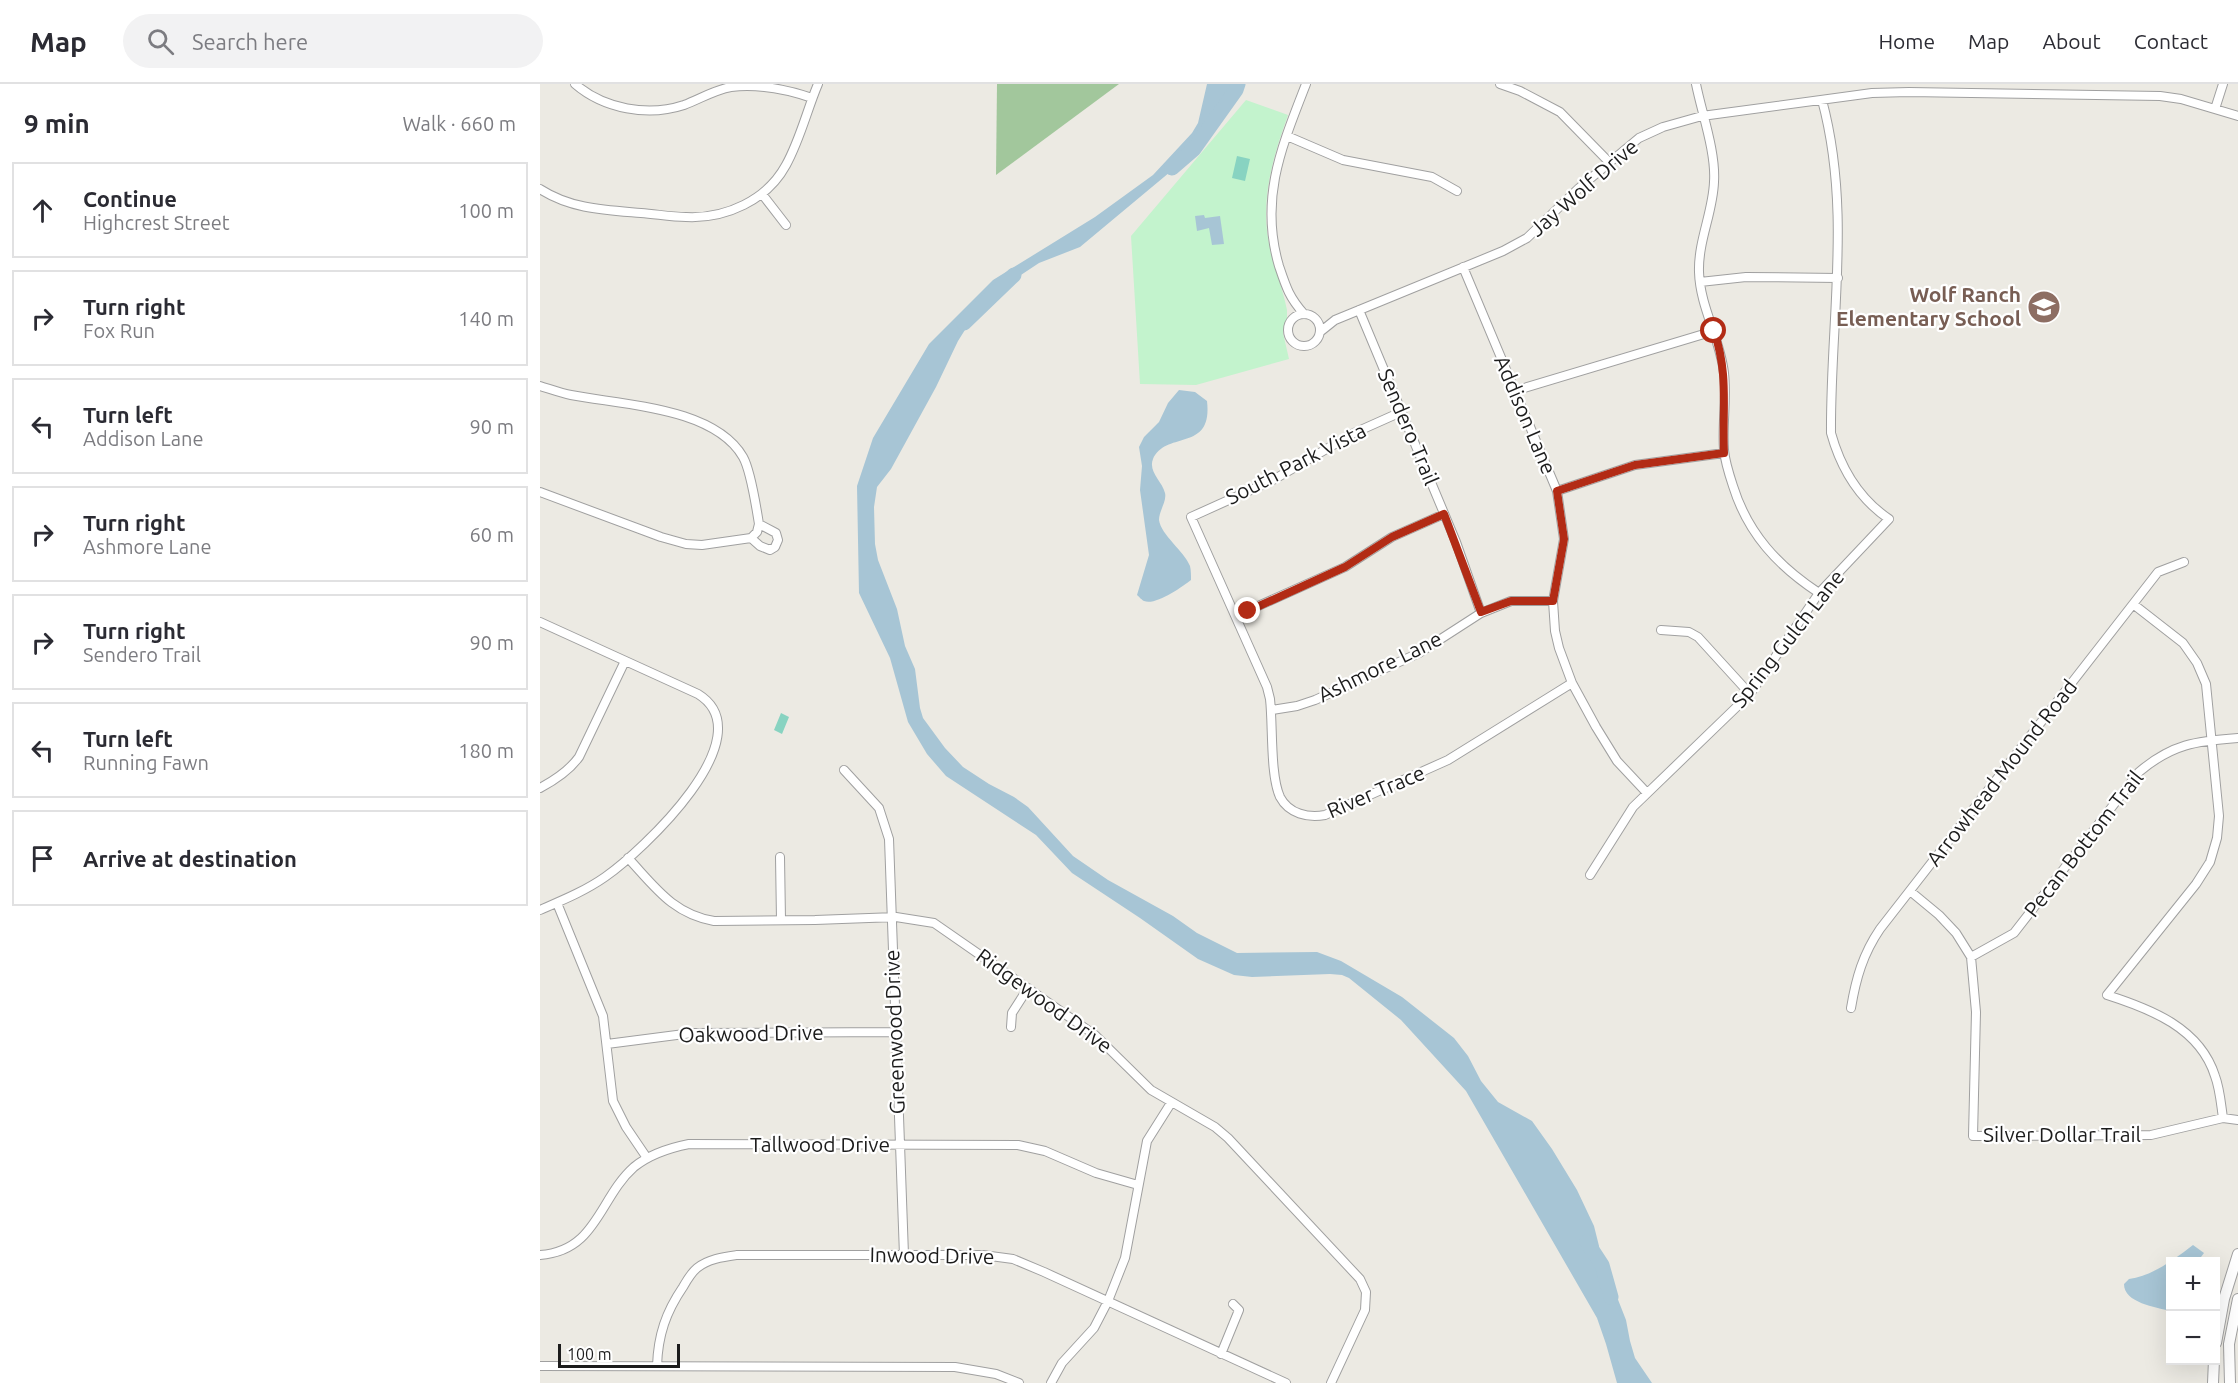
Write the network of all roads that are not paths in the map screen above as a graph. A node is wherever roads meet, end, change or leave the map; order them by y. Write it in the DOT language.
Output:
graph roads {
  1 [pos="575,84"];
  2 [pos="818,84"];
  3 [pos="1306,84"];
  4 [pos="1500,84"];
  5 [pos="1696,84"];
  6 [pos="2116,84"];
  7 [pos="2223,84"];
  8 [pos="1896,88"];
  9 [pos="2004,88"];
  10 [pos="2116,95"];
  11 [pos="812,98"];
  12 [pos="1822,100"];
  13 [pos="2215,109"];
  14 [pos="1702,116"];
  15 [pos="2238,116"];
  16 [pos="1287,136"];
  17 [pos="1609,162"];
  18 [pos="540,189"];
  19 [pos="1457,191"];
  20 [pos="762,194"];
  21 [pos="786,225"];
  22 [pos="1462,267"];
  23 [pos="1838,279"];
  24 [pos="1700,282"];
  25 [pos="1292,300"];
  26 [pos="1359,310"];
  27 [pos="1304,314"];
  28 [pos="1291,320"];
  29 [pos="1316,320"];
  30 [pos="1335,320"];
  31 [pos="1714,331"];
  32 [pos="1320,332"];
  33 [pos="540,386"];
  34 [pos="1514,390"];
  35 [pos="1401,412"];
  36 [pos="1724,453"];
  37 [pos="1557,491"];
  38 [pos="540,492"];
  39 [pos="1444,514"];
  40 [pos="1191,517"];
  41 [pos="759,524"];
  42 [pos="751,538"];
  43 [pos="2184,562"];
  44 [pos="1819,593"];
  45 [pos="1553,601"];
  46 [pos="2133,604"];
  47 [pos="1481,612"];
  48 [pos="1236,616"];
  49 [pos="540,622"];
  50 [pos="1661,630"];
  51 [pos="625,661"];
  52 [pos="1572,683"];
  53 [pos="1750,694"];
  54 [pos="1272,710"];
  55 [pos="2238,738"];
  56 [pos="2211,740"];
  57 [pos="844,770"];
  58 [pos="540,788"];
  59 [pos="1647,794"];
  60 [pos="780,857"];
  61 [pos="628,858"];
  62 [pos="1590,875"];
  63 [pos="1910,891"];
  64 [pos="557,903"];
  65 [pos="540,910"];
  66 [pos="892,918"];
  67 [pos="782,920"];
  68 [pos="1971,957"];
  69 [pos="1028,988"];
  70 [pos="1851,1008"];
  71 [pos="1011,1026"];
  72 [pos="895,1032"];
  73 [pos="607,1044"];
  74 [pos="1171,1103"];
  75 [pos="2223,1118"];
  76 [pos="2238,1120"];
  77 [pos="900,1145"];
  78 [pos="647,1158"];
  79 [pos="1138,1185"];
  80 [pos="2238,1254"];
  81 [pos="540,1255"];
  82 [pos="904,1255"];
  83 [pos="2238,1299"];
  84 [pos="1108,1301"];
  85 [pos="1233,1304"];
  86 [pos="2220,1321"];
  87 [pos="1221,1354"];
  88 [pos="2214,1365"];
  89 [pos="540,1366"];
  90 [pos="657,1366"];
  91 [pos="1018,1383"];
  92 [pos="1051,1383"];
  93 [pos="1286,1383"];
  94 [pos="1331,1383"];
  95 [pos="2213,1383"];
  96 [pos="2230,1383"];
  1 -- 11 [label="street"];
  2 -- 11 [label="street"];
  3 -- 16 [label="street"];
  4 -- 17 [label="street"];
  5 -- 14 [label="street"];
  6 -- 10 [label="street"];
  7 -- 13 [label="street"];
  8 -- 9 [label="street, Jay Wolf Drive"];
  8 -- 12 [label="street, Jay Wolf Drive"];
  9 -- 10 [label="street, Jay Wolf Drive"];
  10 -- 13 [label="street, Jay Wolf Drive"];
  11 -- 20 [label="street"];
  12 -- 14 [label="street, Jay Wolf Drive"];
  12 -- 23 [label="street, Spring Gulch Lane"];
  13 -- 15 [label="street, Jay Wolf Drive"];
  14 -- 17 [label="street, Jay Wolf Drive"];
  14 -- 24 [label="street"];
  16 -- 19 [label="street"];
  16 -- 25 [label="street"];
  17 -- 22 [label="street, Jay Wolf Drive"];
  18 -- 20 [label="street"];
  20 -- 21 [label="street"];
  22 -- 26 [label="street, Jay Wolf Drive"];
  22 -- 34 [label="street, Addison Lane"];
  23 -- 24 [label="street"];
  23 -- 44 [label="street, Spring Gulch Lane"];
  24 -- 31 [label="street"];
  25 -- 27 [label="street"];
  25 -- 28 [label="street"];
  26 -- 30 [label="street, Jay Wolf Drive"];
  26 -- 35 [label="street, Sendero Trail"];
  27 -- 28 [label="street"];
  27 -- 29 [label="street"];
  28 -- 32 [label="street"];
  29 -- 30 [label="street, Jay Wolf Drive"];
  29 -- 32 [label="street"];
  30 -- 32 [label="street, Jay Wolf Drive"];
  31 -- 34 [label="street"];
  31 -- 36 [label="street"];
  33 -- 41 [label="street"];
  34 -- 37 [label="street, Addison Lane"];
  35 -- 39 [label="street, Sendero Trail"];
  35 -- 40 [label="street, South Park Vista"];
  36 -- 37 [label="street"];
  36 -- 44 [label="street"];
  37 -- 45 [label="street, Addison Lane"];
  38 -- 42 [label="street"];
  39 -- 47 [label="street, Sendero Trail"];
  39 -- 48 [label="street"];
  40 -- 48 [label="street, River Trace"];
  41 -- 42 [label="street"];
  41 -- 42 [label="street"];
  43 -- 46 [label="street, Arrowhead Mound Road"];
  44 -- 53 [label="street, Spring Gulch Lane"];
  45 -- 47 [label="street, Ashmore Lane"];
  45 -- 52 [label="street, Addison Lane"];
  46 -- 56 [label="street"];
  46 -- 63 [label="street, Arrowhead Mound Road"];
  47 -- 54 [label="street, Ashmore Lane"];
  48 -- 54 [label="street, River Trace"];
  49 -- 51 [label="street"];
  50 -- 53 [label="street"];
  51 -- 58 [label="street"];
  51 -- 61 [label="street"];
  52 -- 54 [label="street, River Trace"];
  52 -- 59 [label="street, Addison Lane"];
  53 -- 59 [label="street, Spring Gulch Lane"];
  55 -- 56 [label="street, Pecan Bottom Trail"];
  56 -- 68 [label="street, Pecan Bottom Trail"];
  56 -- 75 [label="street"];
  57 -- 66 [label="street, Greenwood Drive"];
  59 -- 62 [label="street, Spring Gulch Lane"];
  60 -- 67 [label="street"];
  61 -- 64 [label="street"];
  61 -- 67 [label="street, Ridgewood Drive"];
  63 -- 68 [label="street, Silver Dollar Trail"];
  63 -- 70 [label="street, Arrowhead Mound Road"];
  64 -- 65 [label="street"];
  64 -- 73 [label="street"];
  66 -- 67 [label="street, Ridgewood Drive"];
  66 -- 69 [label="street, Ridgewood Drive"];
  66 -- 72 [label="street, Greenwood Drive"];
  68 -- 75 [label="street, Silver Dollar Trail"];
  69 -- 71 [label="street"];
  69 -- 74 [label="street, Ridgewood Drive"];
  72 -- 73 [label="street, Oakwood Drive"];
  72 -- 77 [label="street, Greenwood Drive"];
  73 -- 78 [label="street"];
  74 -- 79 [label="street"];
  74 -- 94 [label="street, Ridgewood Drive"];
  75 -- 76 [label="street, Silver Dollar Trail"];
  77 -- 78 [label="street, Tallwood Drive"];
  77 -- 79 [label="street, Tallwood Drive"];
  77 -- 82 [label="street, Greenwood Drive"];
  78 -- 81 [label="street, Tallwood Drive"];
  79 -- 84 [label="street"];
  80 -- 86 [label="street"];
  82 -- 84 [label="street, Inwood Drive"];
  82 -- 90 [label="street, Inwood Drive"];
  83 -- 96 [label="street"];
  84 -- 87 [label="street, Inwood Drive"];
  84 -- 92 [label="street"];
  85 -- 87 [label="street"];
  87 -- 93 [label="street, Inwood Drive"];
  88 -- 95 [label="street"];
  89 -- 90 [label="street"];
  90 -- 91 [label="street"];
}
